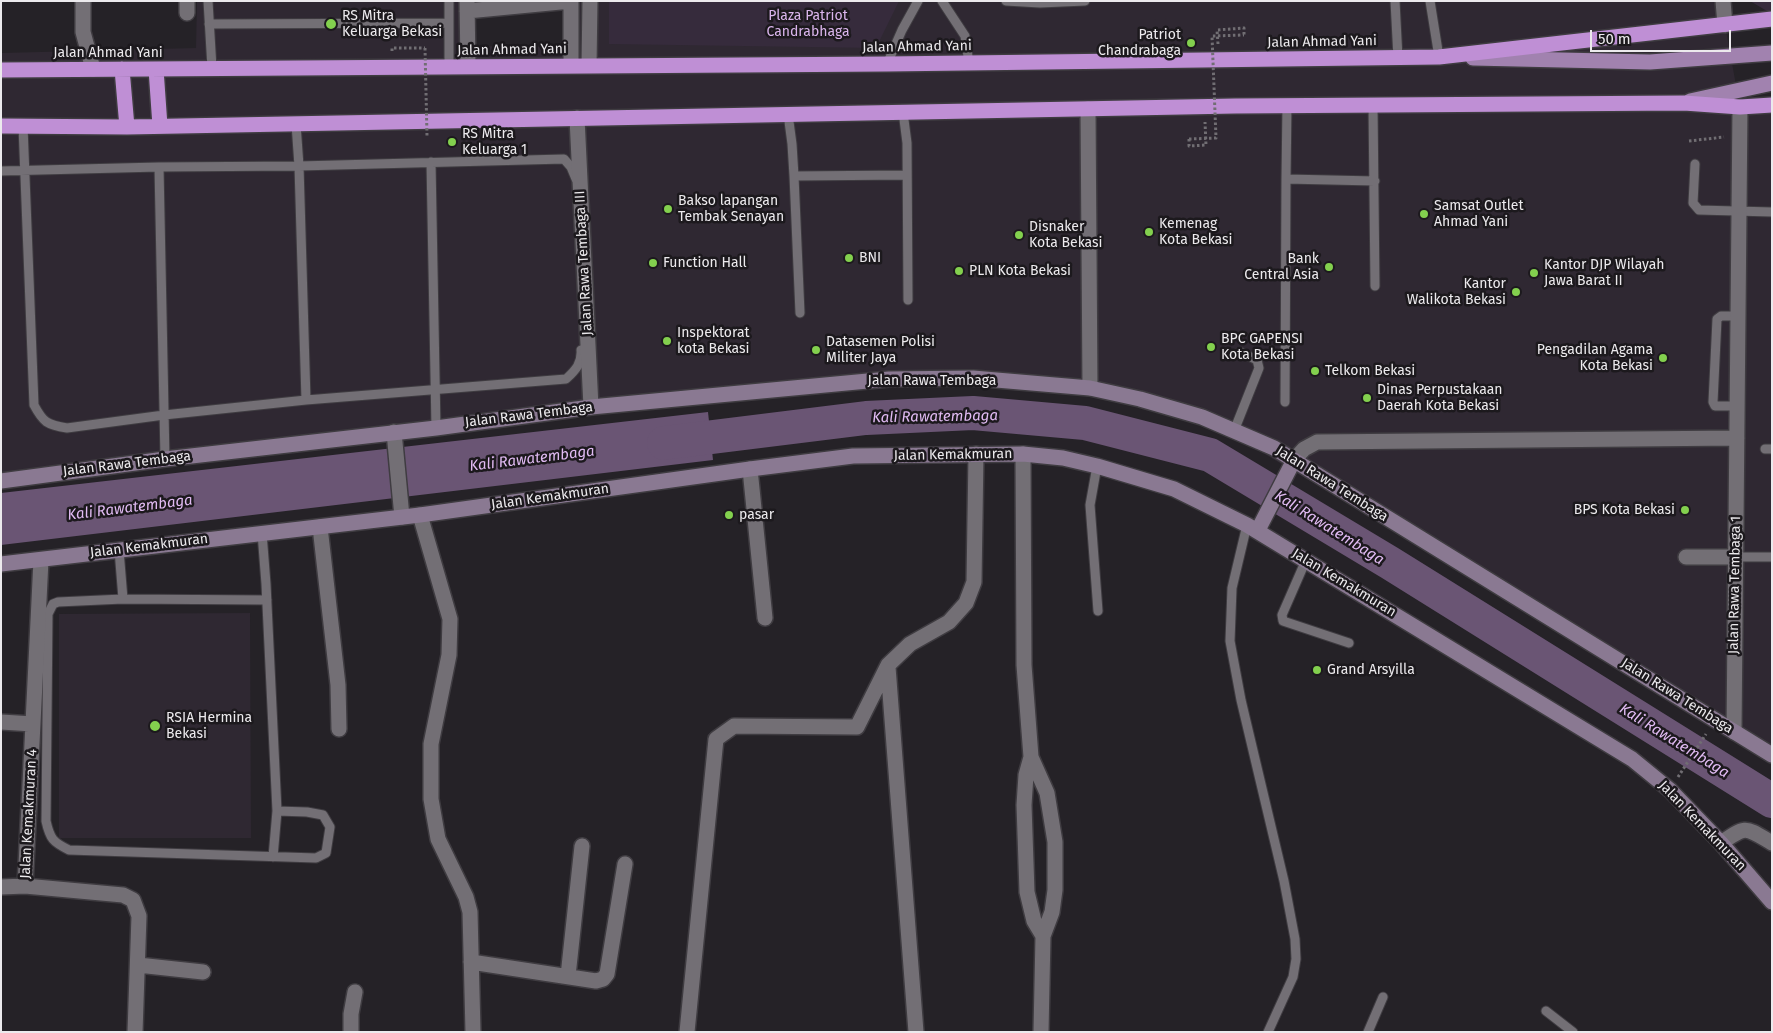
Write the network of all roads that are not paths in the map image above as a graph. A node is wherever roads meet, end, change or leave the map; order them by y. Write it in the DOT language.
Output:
graph roads {
  1 [pos="83,1"];
  2 [pos="208,1"];
  3 [pos="449,1"];
  4 [pos="571,1"];
  5 [pos="590,1"];
  6 [pos="918,1"];
  7 [pos="942,1"];
  8 [pos="1006,1"];
  9 [pos="1085,1"];
  10 [pos="1395,1"];
  11 [pos="1430,1"];
  12 [pos="1723,1"];
  13 [pos="467,6"];
  14 [pos="1772,19"];
  15 [pos="449,23"];
  16 [pos="209,24"];
  17 [pos="1725,25"];
  18 [pos="1772,53"];
  19 [pos="1439,57"];
  20 [pos="1398,58"];
  21 [pos="969,63"];
  22 [pos="887,64"];
  23 [pos="571,65"];
  24 [pos="589,65"];
  25 [pos="468,66"];
  26 [pos="449,67"];
  27 [pos="156,68"];
  28 [pos="212,68"];
  29 [pos="93,69"];
  30 [pos="122,69"];
  31 [pos="1,70"];
  32 [pos="1772,83"];
  33 [pos="1684,103"];
  34 [pos="1287,105"];
  35 [pos="1772,105"];
  36 [pos="1373,106"];
  37 [pos="1740,107"];
  38 [pos="1088,108"];
  39 [pos="903,112"];
  40 [pos="788,114"];
  41 [pos="577,118"];
  42 [pos="296,124"];
  43 [pos="1,126"];
  44 [pos="23,126"];
  45 [pos="160,126"];
  46 [pos="127,127"];
  47 [pos="431,162"];
  48 [pos="1695,164"];
  49 [pos="299,166"];
  50 [pos="159,167"];
  51 [pos="24,170"];
  52 [pos="1,171"];
  53 [pos="907,175"];
  54 [pos="794,176"];
  55 [pos="1286,179"];
  56 [pos="1375,181"];
  57 [pos="1739,211"];
  58 [pos="1772,212"];
  59 [pos="1375,286"];
  60 [pos="908,300"];
  61 [pos="800,313"];
  62 [pos="1738,316"];
  63 [pos="1240,352"];
  64 [pos="1090,388"];
  65 [pos="435,390"];
  66 [pos="306,400"];
  67 [pos="1285,402"];
  68 [pos="1737,406"];
  69 [pos="591,407"];
  70 [pos="164,415"];
  71 [pos="436,428"];
  72 [pos="1234,431"];
  73 [pos="1737,438"];
  74 [pos="395,439"];
  75 [pos="976,454"];
  76 [pos="1023,454"];
  77 [pos="165,459"];
  78 [pos="1292,464"];
  79 [pos="1097,466"];
  80 [pos="750,469"];
  81 [pos="1,481"];
  82 [pos="402,512"];
  83 [pos="420,515"];
  84 [pos="1256,524"];
  85 [pos="320,527"];
  86 [pos="262,533"];
  87 [pos="119,550"];
  88 [pos="1686,557"];
  89 [pos="1735,557"];
  90 [pos="1772,557"];
  91 [pos="41,560"];
  92 [pos="1306,560"];
  93 [pos="1,564"];
  94 [pos="123,600"];
  95 [pos="267,600"];
  96 [pos="1098,611"];
  97 [pos="765,618"];
  98 [pos="1349,643"];
  99 [pos="888,665"];
  100 [pos="1,722"];
  101 [pos="33,724"];
  102 [pos="339,728"];
  103 [pos="1734,732"];
  104 [pos="1772,756"];
  105 [pos="1032,757"];
  106 [pos="277,811"];
  107 [pos="1721,843"];
  108 [pos="1772,843"];
  109 [pos="582,846"];
  110 [pos="273,856"];
  111 [pos="625,864"];
  112 [pos="25,886"];
  113 [pos="1,888"];
  114 [pos="1772,902"];
  115 [pos="1043,936"];
  116 [pos="471,962"];
  117 [pos="138,965"];
  118 [pos="203,972"];
  119 [pos="568,976"];
  120 [pos="355,992"];
  121 [pos="1383,997"];
  122 [pos="1546,1011"];
  123 [pos="135,1032"];
  124 [pos="351,1032"];
  125 [pos="473,1032"];
  126 [pos="687,1032"];
  127 [pos="916,1032"];
  128 [pos="1041,1032"];
  129 [pos="1268,1032"];
  130 [pos="1368,1032"];
  131 [pos="1573,1032"];
  1 -- 29 [label="street"];
  2 -- 16 [label="lane"];
  3 -- 15 [label="lane"];
  4 -- 13 [label="street"];
  4 -- 23 [label="street"];
  5 -- 24 [label="street"];
  6 -- 22 [label="lane"];
  7 -- 21 [label="lane"];
  8 -- 9 [label="lane"];
  10 -- 20 [label="lane"];
  11 -- 19 [label="lane"];
  12 -- 17 [label="street"];
  13 -- 25 [label="street"];
  14 -- 17 [label="highway, Jalan Ahmad Yani"];
  15 -- 16 [label="lane"];
  15 -- 26 [label="lane"];
  16 -- 28 [label="lane"];
  17 -- 19 [label="highway, Jalan Ahmad Yani"];
  18 -- 19 [label="main road"];
  19 -- 20 [label="highway, Jalan Ahmad Yani"];
  20 -- 21 [label="highway, Jalan Ahmad Yani"];
  21 -- 22 [label="highway, Jalan Ahmad Yani"];
  22 -- 24 [label="highway, Jalan Ahmad Yani"];
  23 -- 24 [label="highway, Jalan Ahmad Yani"];
  23 -- 25 [label="highway, Jalan Ahmad Yani"];
  25 -- 26 [label="highway, Jalan Ahmad Yani"];
  26 -- 28 [label="highway, Jalan Ahmad Yani"];
  27 -- 28 [label="highway, Jalan Ahmad Yani"];
  27 -- 30 [label="highway, Jalan Ahmad Yani"];
  27 -- 45 [label="highway"];
  29 -- 30 [label="highway, Jalan Ahmad Yani"];
  29 -- 31 [label="highway, Jalan Ahmad Yani"];
  30 -- 46 [label="highway"];
  32 -- 33 [label="main road"];
  33 -- 36 [label="highway"];
  33 -- 37 [label="highway"];
  34 -- 36 [label="highway"];
  34 -- 38 [label="highway"];
  34 -- 55 [label="lane"];
  35 -- 37 [label="highway"];
  36 -- 56 [label="lane"];
  37 -- 57 [label="street, Jalan Rawa Tembaga 1"];
  38 -- 39 [label="highway"];
  38 -- 64 [label="street"];
  39 -- 40 [label="highway"];
  39 -- 53 [label="lane"];
  40 -- 41 [label="highway"];
  40 -- 54 [label="lane"];
  41 -- 42 [label="highway"];
  41 -- 69 [label="street, Jalan Rawa Tembaga III"];
  42 -- 45 [label="highway"];
  42 -- 49 [label="lane"];
  43 -- 44 [label="highway"];
  44 -- 46 [label="highway"];
  44 -- 51 [label="lane"];
  45 -- 46 [label="highway"];
  47 -- 49 [label="lane"];
  47 -- 65 [label="lane"];
  47 -- 65 [label="lane"];
  48 -- 57 [label="lane"];
  49 -- 50 [label="lane"];
  49 -- 66 [label="lane"];
  50 -- 51 [label="lane"];
  50 -- 70 [label="lane"];
  51 -- 52 [label="lane"];
  51 -- 70 [label="lane"];
  53 -- 54 [label="lane"];
  53 -- 60 [label="lane"];
  54 -- 61 [label="lane"];
  55 -- 56 [label="lane"];
  55 -- 67 [label="lane"];
  56 -- 59 [label="lane"];
  57 -- 58 [label="lane"];
  57 -- 62 [label="street, Jalan Rawa Tembaga 1"];
  62 -- 68 [label="street, Jalan Rawa Tembaga 1"];
  62 -- 68 [label="lane"];
  63 -- 72 [label="lane"];
  64 -- 69 [label="street, Jalan Rawa Tembaga"];
  64 -- 72 [label="street, Jalan Rawa Tembaga"];
  65 -- 66 [label="lane"];
  65 -- 71 [label="lane"];
  66 -- 70 [label="lane"];
  68 -- 73 [label="street, Jalan Rawa Tembaga 1"];
  69 -- 71 [label="street, Jalan Rawa Tembaga"];
  70 -- 77 [label="lane"];
  71 -- 74 [label="street, Jalan Rawa Tembaga"];
  72 -- 78 [label="street, Jalan Rawa Tembaga"];
  73 -- 78 [label="street"];
  73 -- 89 [label="street, Jalan Rawa Tembaga 1"];
  74 -- 77 [label="street, Jalan Rawa Tembaga"];
  74 -- 82 [label="street"];
  75 -- 76 [label="street, Jalan Kemakmuran"];
  75 -- 80 [label="street, Jalan Kemakmuran"];
  75 -- 99 [label="street"];
  76 -- 79 [label="street, Jalan Kemakmuran"];
  76 -- 105 [label="street"];
  77 -- 81 [label="street, Jalan Rawa Tembaga"];
  78 -- 84 [label="street"];
  78 -- 103 [label="street, Jalan Rawa Tembaga"];
  79 -- 84 [label="street, Jalan Kemakmuran"];
  79 -- 96 [label="lane"];
  80 -- 83 [label="street, Jalan Kemakmuran"];
  80 -- 97 [label="street"];
  82 -- 83 [label="street, Jalan Kemakmuran"];
  82 -- 85 [label="street, Jalan Kemakmuran"];
  83 -- 116 [label="street"];
  84 -- 92 [label="street, Jalan Kemakmuran"];
  84 -- 129 [label="lane"];
  85 -- 86 [label="street, Jalan Kemakmuran"];
  85 -- 102 [label="street"];
  86 -- 87 [label="street, Jalan Kemakmuran"];
  86 -- 95 [label="lane"];
  87 -- 91 [label="street, Jalan Kemakmuran"];
  87 -- 94 [label="lane"];
  88 -- 89 [label="street"];
  89 -- 90 [label="lane"];
  89 -- 103 [label="street, Jalan Rawa Tembaga 1"];
  91 -- 93 [label="street, Jalan Kemakmuran"];
  91 -- 101 [label="street, Jalan Kemakmuran 4"];
  92 -- 98 [label="lane"];
  92 -- 107 [label="street, Jalan Kemakmuran"];
  94 -- 95 [label="lane"];
  94 -- 110 [label="lane"];
  95 -- 106 [label="lane"];
  99 -- 126 [label="street"];
  99 -- 127 [label="street"];
  100 -- 101 [label="street"];
  101 -- 112 [label="street, Jalan Kemakmuran 4"];
  103 -- 104 [label="street, Jalan Rawa Tembaga"];
  105 -- 115 [label="street"];
  105 -- 115 [label="street"];
  106 -- 110 [label="lane"];
  106 -- 110 [label="lane"];
  107 -- 108 [label="street"];
  107 -- 114 [label="street, Jalan Kemakmuran"];
  109 -- 119 [label="street"];
  111 -- 119 [label="street"];
  112 -- 113 [label="street"];
  112 -- 117 [label="street, Jalan Kemakmuran 4"];
  115 -- 128 [label="street"];
  116 -- 119 [label="street"];
  116 -- 125 [label="street"];
  117 -- 118 [label="street"];
  117 -- 123 [label="street, Jalan Kemakmuran 4"];
  120 -- 124 [label="street"];
  121 -- 130 [label="lane"];
  122 -- 131 [label="lane"];
}
